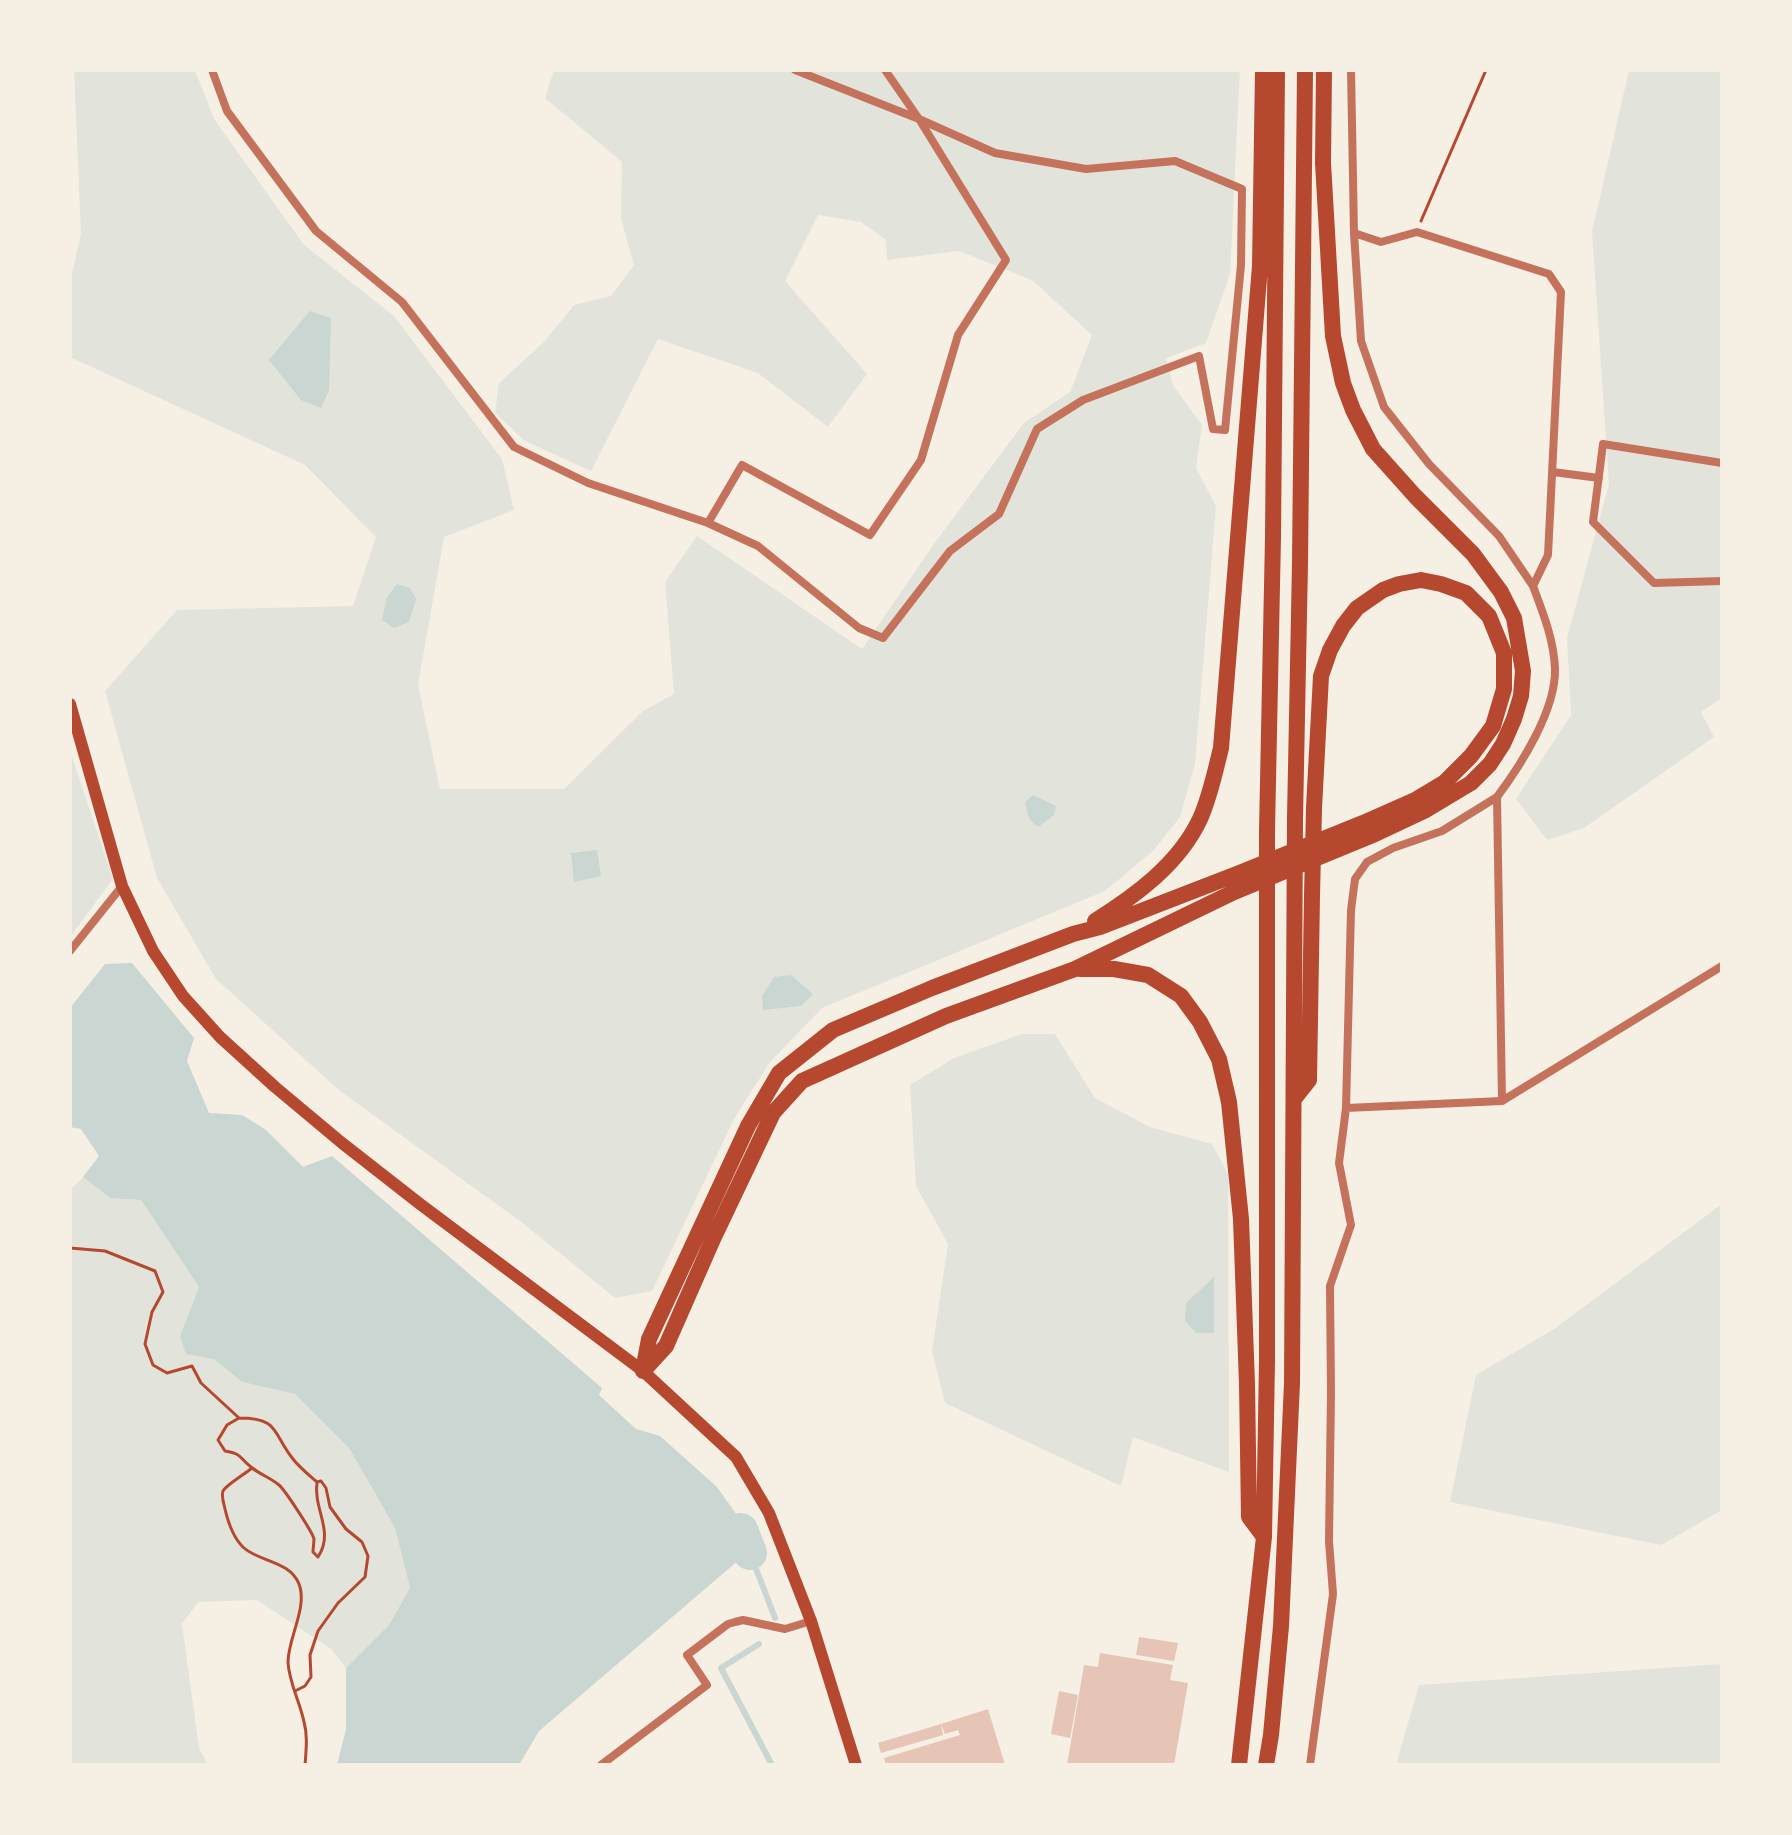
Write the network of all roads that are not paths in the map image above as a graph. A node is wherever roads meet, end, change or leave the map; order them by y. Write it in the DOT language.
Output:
graph roads {
  1 [pos="212,70"];
  2 [pos="795,70"];
  3 [pos="885,70"];
  4 [pos="1263,70"];
  5 [pos="1277,70"];
  6 [pos="1305,70"];
  7 [pos="1324,70"];
  8 [pos="1351,70"];
  9 [pos="919,119"];
  10 [pos="1354,233"];
  11 [pos="1722,463"];
  12 [pos="1553,472"];
  13 [pos="1599,478"];
  14 [pos="708,523"];
  15 [pos="1722,581"];
  16 [pos="1533,586"];
  17 [pos="70,704"];
  18 [pos="1497,797"];
  19 [pos="122,886"];
  20 [pos="1073,934"];
  21 [pos="70,951"];
  22 [pos="1722,966"];
  23 [pos="1075,969"];
  24 [pos="1294,1099"];
  25 [pos="1502,1101"];
  26 [pos="1346,1108"];
  27 [pos="643,1371"];
  28 [pos="1264,1537"];
  29 [pos="811,1621"];
  30 [pos="601,1765"];
  31 [pos="856,1765"];
  32 [pos="1239,1765"];
  33 [pos="1266,1765"];
  34 [pos="1310,1765"];
  1 -- 14 [label="street"];
  2 -- 9 [label="street"];
  3 -- 9 [label="street"];
  4 -- 20 [label="highway"];
  5 -- 28 [label="highway"];
  6 -- 24 [label="highway"];
  7 -- 23 [label="highway"];
  8 -- 10 [label="street"];
  9 -- 14 [label="street"];
  9 -- 14 [label="street"];
  10 -- 12 [label="street"];
  10 -- 16 [label="street"];
  11 -- 13 [label="street"];
  12 -- 13 [label="street"];
  12 -- 16 [label="street"];
  13 -- 15 [label="street"];
  16 -- 18 [label="street"];
  17 -- 19 [label="main road"];
  18 -- 25 [label="street"];
  18 -- 26 [label="street"];
  19 -- 21 [label="street"];
  19 -- 27 [label="main road"];
  20 -- 24 [label="highway"];
  20 -- 27 [label="highway"];
  22 -- 25 [label="street"];
  23 -- 27 [label="highway"];
  23 -- 28 [label="highway"];
  24 -- 33 [label="highway"];
  25 -- 26 [label="street"];
  26 -- 34 [label="street"];
  27 -- 29 [label="main road"];
  28 -- 32 [label="highway"];
  29 -- 30 [label="street"];
  29 -- 31 [label="main road"];
}
